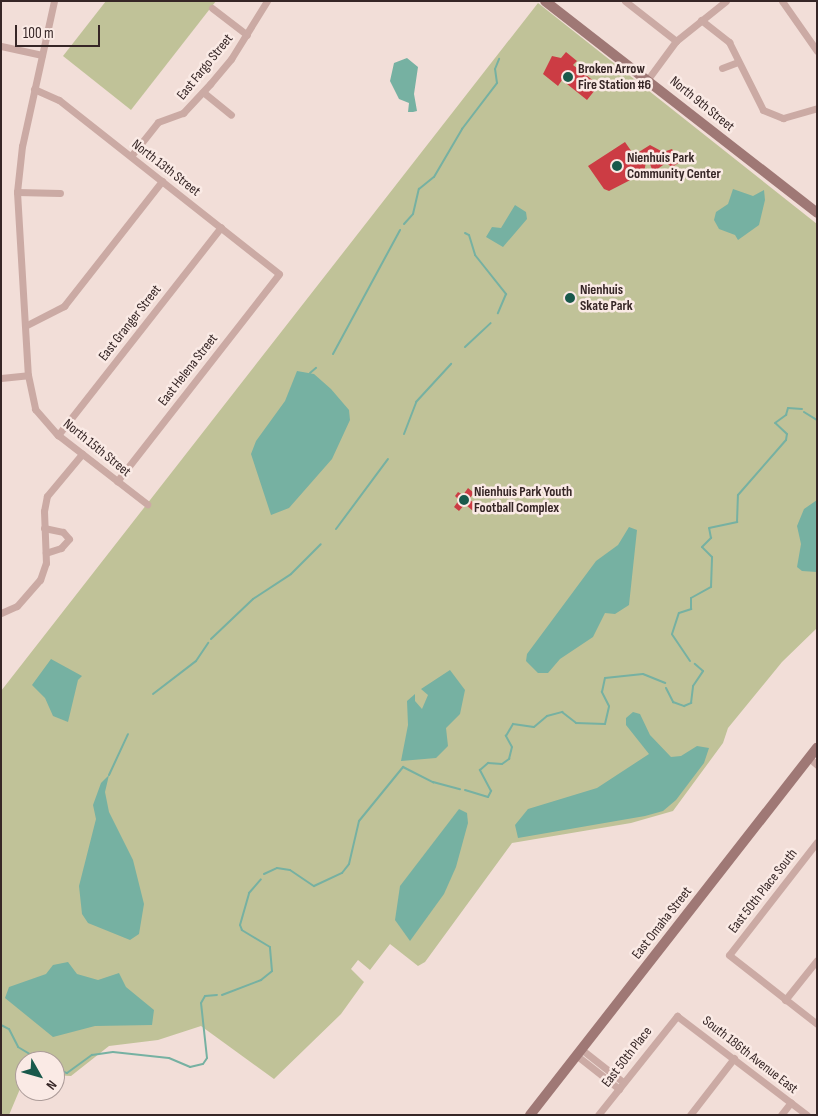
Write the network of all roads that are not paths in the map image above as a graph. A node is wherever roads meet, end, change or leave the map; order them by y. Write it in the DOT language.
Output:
graph roads {
  1 [pos="54,1"];
  2 [pos="267,1"];
  3 [pos="545,1"];
  4 [pos="625,1"];
  5 [pos="726,1"];
  6 [pos="782,1"];
  7 [pos="212,8"];
  8 [pos="701,20"];
  9 [pos="247,35"];
  10 [pos="676,41"];
  11 [pos="1,46"];
  12 [pos="817,51"];
  13 [pos="42,55"];
  14 [pos="738,62"];
  15 [pos="722,68"];
  16 [pos="648,79"];
  17 [pos="34,89"];
  18 [pos="203,92"];
  19 [pos="817,108"];
  20 [pos="231,115"];
  21 [pos="131,156"];
  22 [pos="162,181"];
  23 [pos="17,192"];
  24 [pos="60,194"];
  25 [pos="817,213"];
  26 [pos="221,227"];
  27 [pos="279,274"];
  28 [pos="27,325"];
  29 [pos="28,375"];
  30 [pos="1,378"];
  31 [pos="58,435"];
  32 [pos="82,454"];
  33 [pos="117,481"];
  34 [pos="146,504"];
  35 [pos="44,528"];
  36 [pos="46,554"];
  37 [pos="1,614"];
  38 [pos="814,755"];
  39 [pos="817,842"];
  40 [pos="817,960"];
  41 [pos="786,1000"];
  42 [pos="677,1016"];
  43 [pos="817,1024"];
  44 [pos="578,1052"];
  45 [pos="734,1058"];
  46 [pos="621,1085"];
  47 [pos="791,1102"];
  48 [pos="530,1115"];
  49 [pos="598,1115"];
  50 [pos="690,1115"];
  51 [pos="781,1115"];
  52 [pos="807,1115"];
  1 -- 13 [label="street, North 15th Street"];
  2 -- 9 [label="street, East Fargo Street"];
  3 -- 16 [label="street, North 9th Street"];
  4 -- 10 [label="street"];
  5 -- 8 [label="street"];
  6 -- 12 [label="street"];
  7 -- 9 [label="street"];
  8 -- 10 [label="street"];
  8 -- 14 [label="street"];
  9 -- 18 [label="street, East Fargo Street"];
  10 -- 16 [label="street"];
  11 -- 13 [label="street"];
  13 -- 17 [label="street, North 15th Street"];
  14 -- 15 [label="street"];
  14 -- 19 [label="street"];
  16 -- 25 [label="street, North 9th Street"];
  17 -- 21 [label="street, North 13th Street"];
  17 -- 23 [label="street, North 15th Street"];
  18 -- 20 [label="street"];
  18 -- 21 [label="street, East Fargo Street"];
  21 -- 22 [label="street, North 13th Street"];
  22 -- 26 [label="street, North 13th Street"];
  22 -- 28 [label="street"];
  23 -- 24 [label="street"];
  23 -- 28 [label="street, North 15th Street"];
  26 -- 27 [label="street, North 13th Street"];
  26 -- 31 [label="street, East Granger Street"];
  27 -- 33 [label="street, East Helena Street"];
  28 -- 29 [label="street, North 15th Street"];
  29 -- 30 [label="street"];
  29 -- 31 [label="street, North 15th Street"];
  31 -- 32 [label="street, North 15th Street"];
  32 -- 33 [label="street, North 15th Street"];
  32 -- 35 [label="street"];
  33 -- 34 [label="street, North 15th Street"];
  35 -- 36 [label="street"];
  35 -- 36 [label="street"];
  36 -- 37 [label="street"];
  38 -- 44 [label="street, East Omaha Street"];
  39 -- 41 [label="street, East 50th Place South"];
  40 -- 41 [label="street"];
  41 -- 43 [label="street"];
  42 -- 45 [label="street, South 186th Avenue East"];
  42 -- 46 [label="street, East 50th Place"];
  44 -- 46 [label="street"];
  44 -- 48 [label="street, East Omaha Street"];
  45 -- 47 [label="street, South 186th Avenue East"];
  45 -- 50 [label="street"];
  46 -- 49 [label="street, East 50th Place"];
  47 -- 51 [label="street"];
  47 -- 52 [label="street, South 186th Avenue East"];
}
